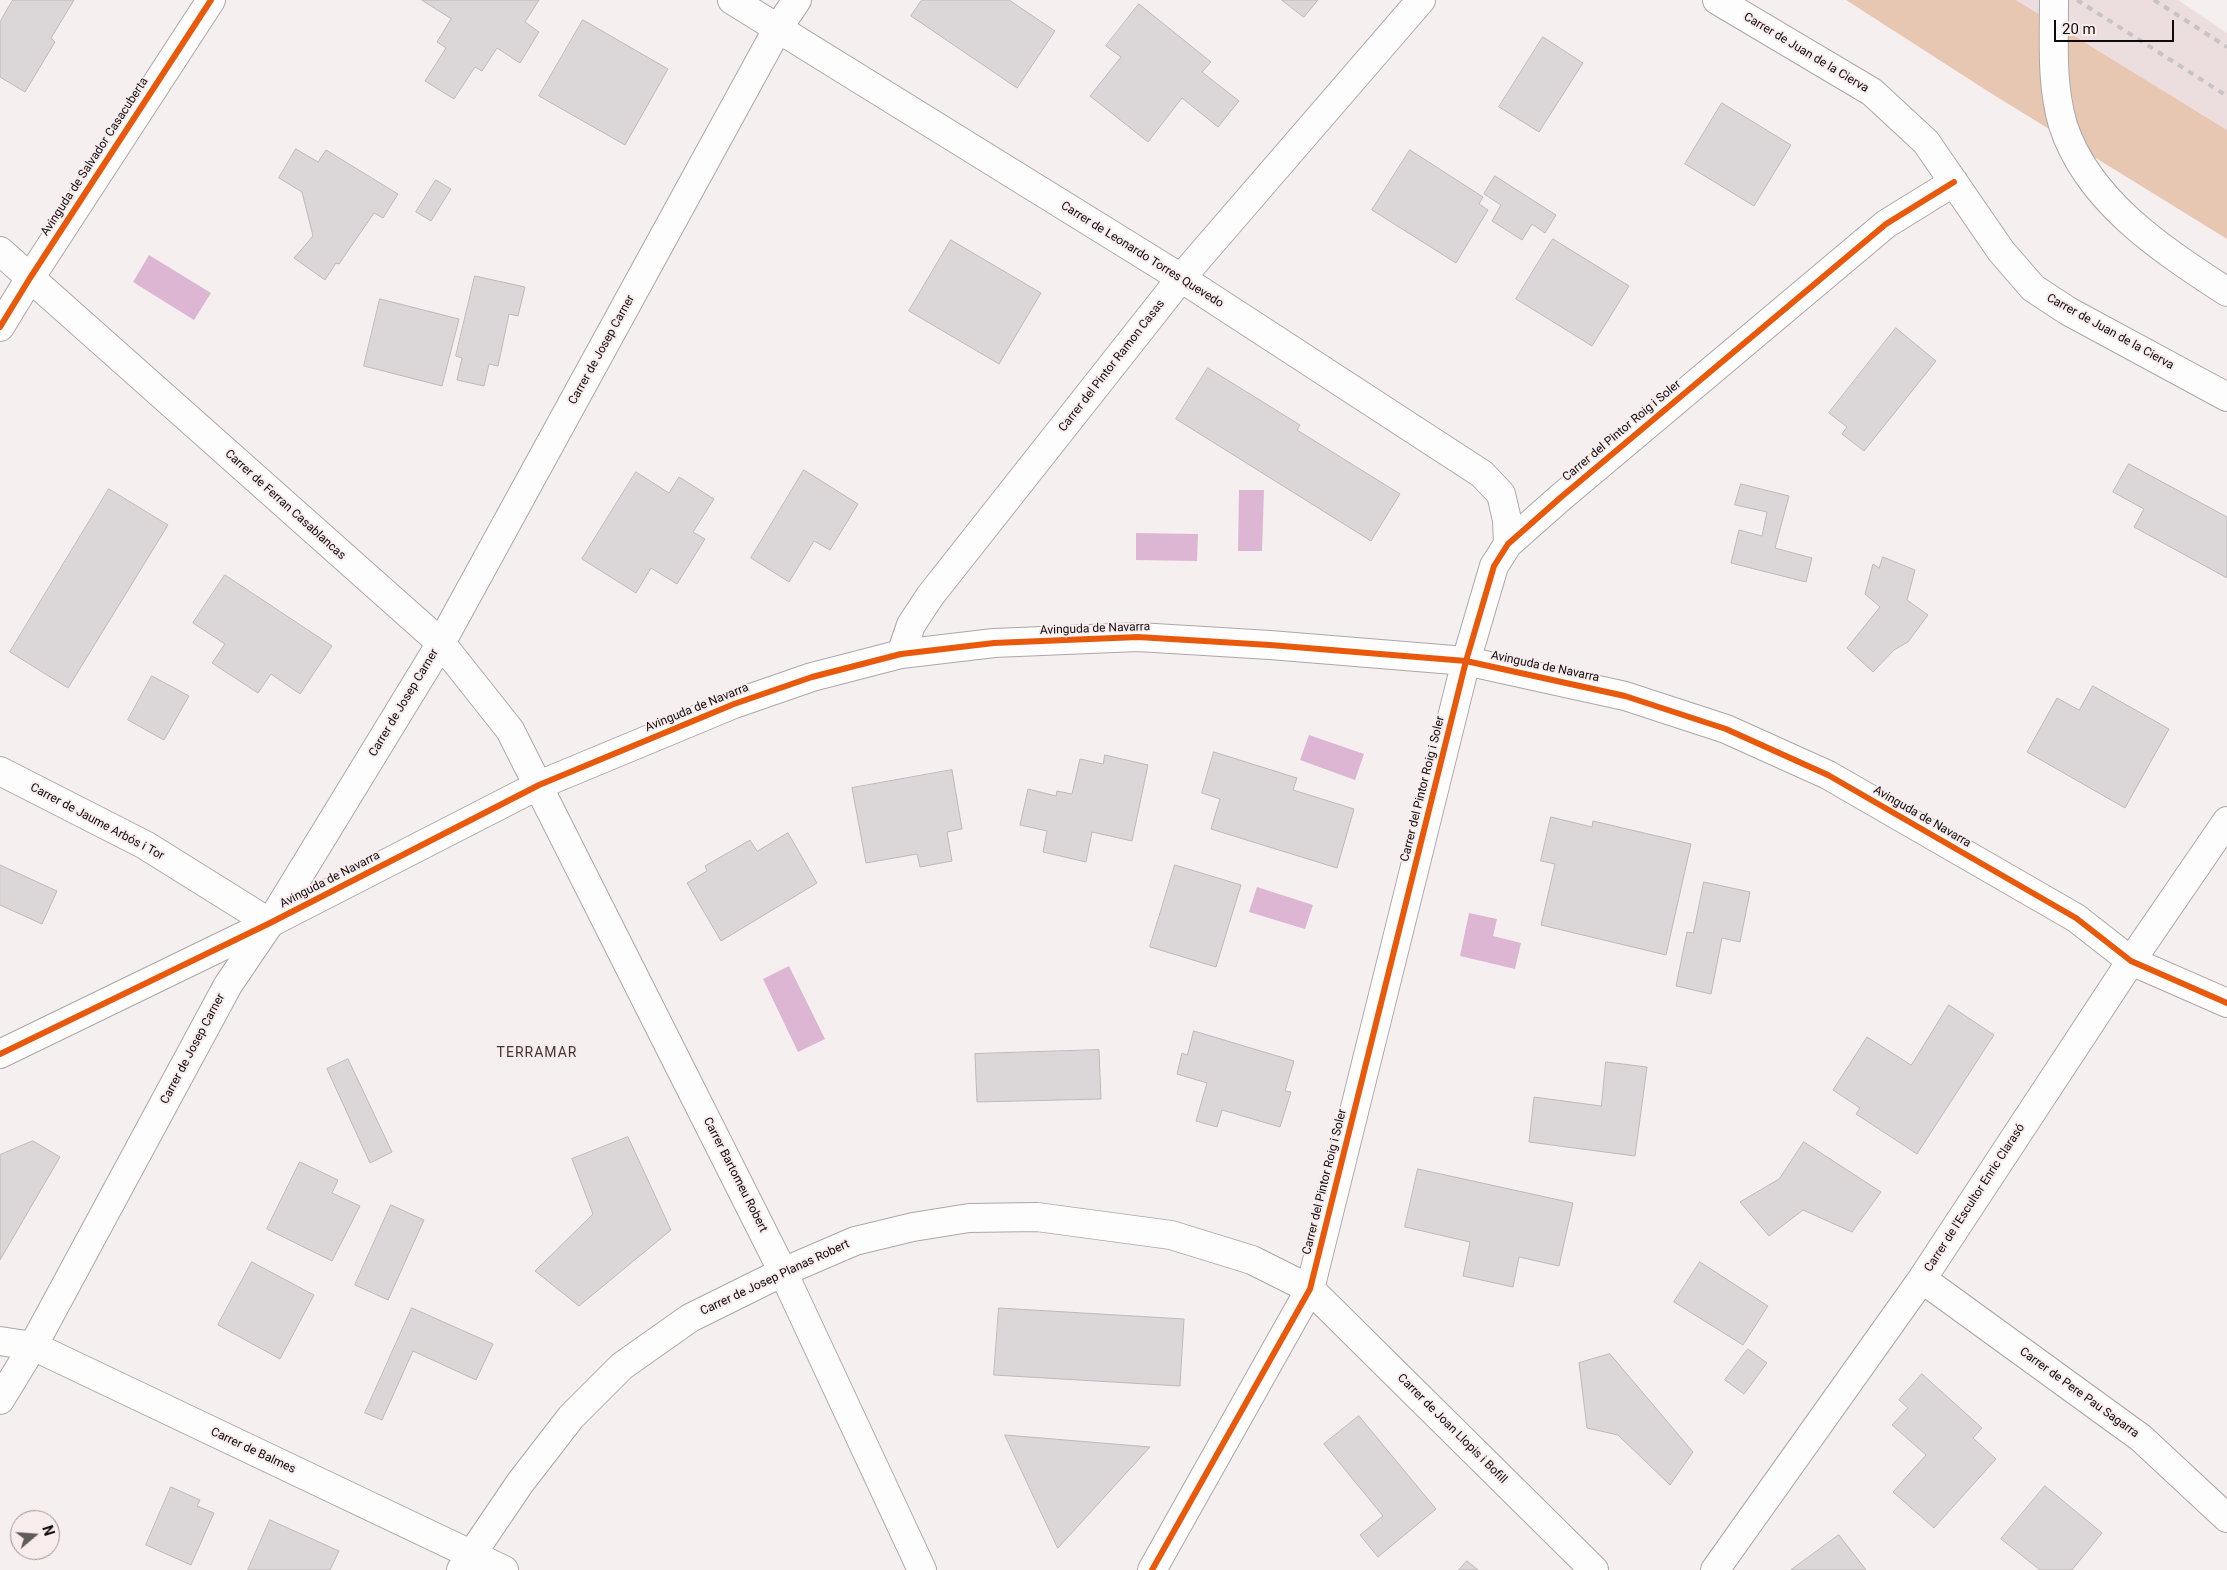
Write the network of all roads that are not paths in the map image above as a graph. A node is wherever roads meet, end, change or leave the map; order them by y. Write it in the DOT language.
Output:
graph roads {
  1 [pos="211,0"];
  2 [pos="732,0"];
  3 [pos="797,0"];
  4 [pos="1421,0"];
  5 [pos="1717,0"];
  6 [pos="2054,0"];
  7 [pos="778,28"];
  8 [pos="1954,182"];
  9 [pos="0,251"];
  10 [pos="30,278"];
  11 [pos="1181,278"];
  12 [pos="2227,292"];
  13 [pos="0,327"];
  14 [pos="2227,397"];
  15 [pos="1508,544"];
  16 [pos="441,643"];
  17 [pos="901,654"];
  18 [pos="1466,661"];
  19 [pos="0,771"];
  20 [pos="540,784"];
  21 [pos="2227,820"];
  22 [pos="270,923"];
  23 [pos="2131,961"];
  24 [pos="2227,1003"];
  25 [pos="0,1054"];
  26 [pos="783,1272"];
  27 [pos="1922,1279"];
  28 [pos="1310,1288"];
  29 [pos="0,1341"];
  30 [pos="33,1346"];
  31 [pos="0,1400"];
  32 [pos="2227,1518"];
  33 [pos="466,1562"];
  34 [pos="504,1570"];
  35 [pos="922,1570"];
  36 [pos="1152,1570"];
  37 [pos="1594,1570"];
  38 [pos="1715,1570"];
  1 -- 10 [label="street, Avinguda de Salvador Casacuberta"];
  2 -- 7 [label="street, Carrer de Leonardo Torres Quevedo"];
  3 -- 7 [label="street, Carrer de Josep Carner"];
  4 -- 11 [label="street, Carrer del Pintor Ramon Casas"];
  5 -- 8 [label="street, Carrer de Juan de la Cierva"];
  6 -- 12 [label="street"];
  7 -- 11 [label="street, Carrer de Leonardo Torres Quevedo"];
  7 -- 16 [label="street, Carrer de Josep Carner"];
  8 -- 14 [label="street, Carrer de Juan de la Cierva"];
  8 -- 15 [label="street, Carrer del Pintor Roig i Soler"];
  9 -- 10 [label="street, Carrer de Ferran Casablancas"];
  10 -- 13 [label="street, Avinguda de Salvador Casacuberta"];
  10 -- 16 [label="street, Carrer de Ferran Casablancas"];
  11 -- 15 [label="street, Carrer de Leonardo Torres Quevedo"];
  11 -- 17 [label="street, Carrer del Pintor Ramon Casas"];
  15 -- 18 [label="street, Carrer del Pintor Roig i Soler"];
  16 -- 20 [label="street, Carrer de Ferran Casablancas"];
  16 -- 22 [label="street, Carrer de Josep Carner"];
  17 -- 18 [label="street, Avinguda de Navarra"];
  17 -- 20 [label="street, Avinguda de Navarra"];
  18 -- 23 [label="street, Avinguda de Navarra"];
  18 -- 28 [label="street, Carrer del Pintor Roig i Soler"];
  19 -- 22 [label="street, Carrer de Jaume Arbós i Tor"];
  20 -- 22 [label="street, Avinguda de Navarra"];
  20 -- 26 [label="street, Carrer Bartomeu Robert"];
  21 -- 23 [label="street, Carrer de l'Escultor Enric Clarasó"];
  22 -- 25 [label="street, Avinguda de Navarra"];
  22 -- 30 [label="street, Carrer de Josep Carner"];
  23 -- 24 [label="street, Avinguda de Navarra"];
  23 -- 27 [label="street, Carrer de l'Escultor Enric Clarasó"];
  26 -- 28 [label="street, Carrer de Josep Planas Robert"];
  26 -- 33 [label="street, Carrer de Josep Planas Robert"];
  26 -- 35 [label="street, Carrer Bartomeu Robert"];
  27 -- 32 [label="street, Carrer de Pere Pau Sagarra"];
  27 -- 38 [label="street, Carrer de l'Escultor Enric Clarasó"];
  28 -- 36 [label="street, Carrer del Pintor Roig i Soler"];
  28 -- 37 [label="street, Carrer de Joan Llopis i Bofill"];
  29 -- 30 [label="street, Carrer de Balmes"];
  30 -- 31 [label="street, Carrer de Josep Carner"];
  30 -- 33 [label="street, Carrer de Balmes"];
  33 -- 34 [label="street, Carrer de Balmes"];
}
